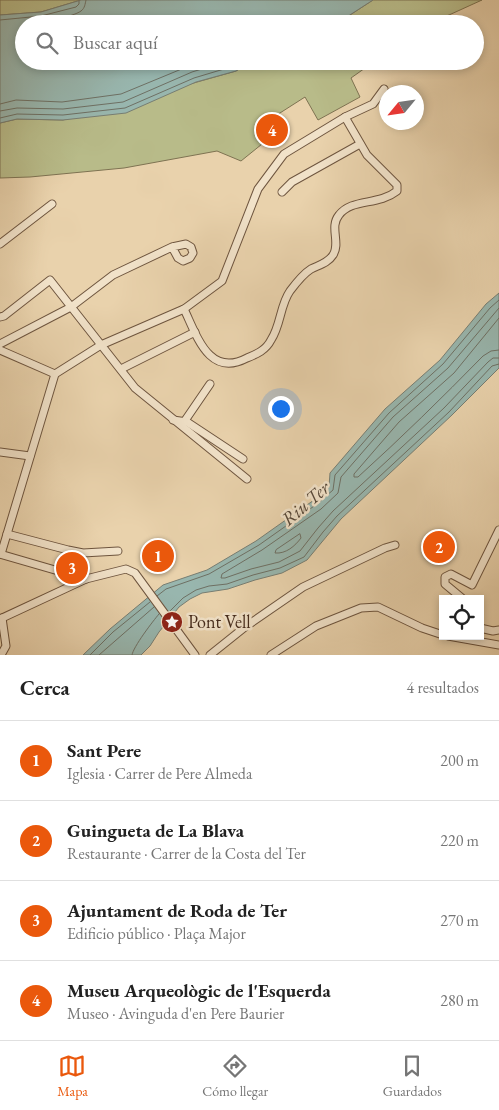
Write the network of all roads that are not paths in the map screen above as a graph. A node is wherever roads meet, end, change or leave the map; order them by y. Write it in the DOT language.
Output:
graph roads {
  1 [pos="379,95"];
  2 [pos="346,117"];
  3 [pos="360,144"];
  4 [pos="282,192"];
  5 [pos="52,204"];
  6 [pos="0,244"];
  7 [pos="172,247"];
  8 [pos="71,307"];
  9 [pos="184,309"];
  10 [pos="0,317"];
  11 [pos="195,332"];
  12 [pos="0,344"];
  13 [pos="101,345"];
  14 [pos="0,350"];
  15 [pos="121,370"];
  16 [pos="55,374"];
  17 [pos="210,384"];
  18 [pos="173,420"];
  19 [pos="184,422"];
  20 [pos="0,452"];
  21 [pos="30,456"];
  22 [pos="243,459"];
  23 [pos="247,479"];
  24 [pos="499,530"];
  25 [pos="8,534"];
  26 [pos="395,545"];
  27 [pos="118,551"];
  28 [pos="1,554"];
  29 [pos="86,578"];
  30 [pos="458,595"];
  31 [pos="1,618"];
  32 [pos="484,629"];
  33 [pos="499,630"];
  34 [pos="439,634"];
  35 [pos="471,640"];
  36 [pos="499,645"];
  37 [pos="1,655"];
  38 [pos="195,655"];
  39 [pos="210,655"];
  40 [pos="271,655"];
  1 -- 2 [label="street"];
  2 -- 3 [label="street"];
  2 -- 9 [label="street"];
  3 -- 4 [label="street"];
  3 -- 11 [label="street"];
  5 -- 6 [label="street"];
  7 -- 8 [label="street"];
  8 -- 10 [label="street"];
  8 -- 12 [label="street"];
  8 -- 13 [label="street"];
  9 -- 11 [label="street"];
  9 -- 13 [label="street"];
  11 -- 15 [label="street"];
  13 -- 15 [label="street"];
  13 -- 16 [label="street"];
  14 -- 16 [label="street"];
  15 -- 18 [label="street"];
  16 -- 21 [label="street"];
  17 -- 19 [label="street"];
  18 -- 19 [label="street"];
  18 -- 23 [label="street"];
  19 -- 22 [label="street"];
  20 -- 21 [label="street"];
  21 -- 25 [label="street"];
  24 -- 30 [label="street"];
  25 -- 27 [label="street"];
  25 -- 28 [label="street"];
  26 -- 39 [label="street"];
  28 -- 29 [label="street"];
  29 -- 31 [label="street"];
  29 -- 38 [label="street"];
  31 -- 37 [label="street"];
  32 -- 33 [label="street"];
  34 -- 40 [label="street"];
  35 -- 36 [label="street"];
}
